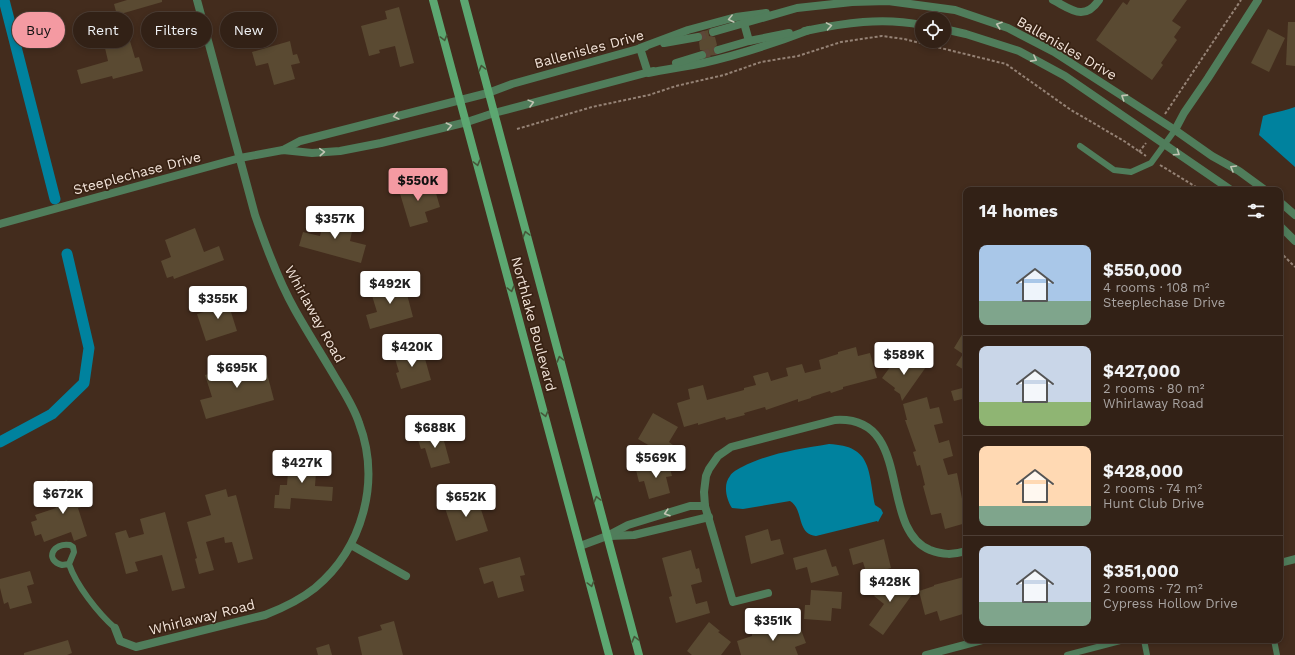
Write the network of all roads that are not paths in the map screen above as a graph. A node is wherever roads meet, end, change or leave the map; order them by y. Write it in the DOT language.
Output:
graph roads {
  1 [pos="197,0"];
  2 [pos="433,0"];
  3 [pos="464,0"];
  4 [pos="1053,0"];
  5 [pos="1099,0"];
  6 [pos="1258,0"];
  7 [pos="798,8"];
  8 [pos="744,23"];
  9 [pos="915,24"];
  10 [pos="809,30"];
  11 [pos="951,31"];
  12 [pos="713,32"];
  13 [pos="698,37"];
  14 [pos="749,41"];
  15 [pos="640,48"];
  16 [pos="718,50"];
  17 [pos="702,55"];
  18 [pos="648,73"];
  19 [pos="488,93"];
  20 [pos="461,101"];
  21 [pos="494,113"];
  22 [pos="466,122"];
  23 [pos="1175,130"];
  24 [pos="1164,144"];
  25 [pos="1080,146"];
  26 [pos="283,150"];
  27 [pos="240,158"];
  28 [pos="1227,187"];
  29 [pos="1261,187"];
  30 [pos="1283,205"];
  31 [pos="1295,215"];
  32 [pos="0,224"];
  33 [pos="1283,229"];
  34 [pos="1295,240"];
  35 [pos="706,506"];
  36 [pos="709,517"];
  37 [pos="607,536"];
  38 [pos="351,545"];
  39 [pos="580,546"];
  40 [pos="963,552"];
  41 [pos="1295,559"];
  42 [pos="1283,562"];
  43 [pos="69,564"];
  44 [pos="406,576"];
  45 [pos="768,593"];
  46 [pos="115,628"];
  47 [pos="972,643"];
  48 [pos="1113,643"];
  49 [pos="1145,643"];
  50 [pos="1275,643"];
  51 [pos="609,655"];
  52 [pos="639,655"];
  53 [pos="926,655"];
  54 [pos="1067,655"];
  55 [pos="1148,655"];
  56 [pos="1278,655"];
  1 -- 27 [label="street, Whirlaway Road"];
  2 -- 20 [label="main road, Northlake Boulevard, one-way"];
  19 -- 3 [label="main road, Northlake Boulevard, one-way"];
  4 -- 5 [label="street"];
  6 -- 23 [label="street"];
  7 -- 8 [label="street, Ballenisles Drive"];
  7 -- 15 [label="street, one-way"];
  23 -- 7 [label="street, Ballenisles Drive, one-way"];
  8 -- 12 [label="street, Ballenisles Drive"];
  8 -- 14 [label="street"];
  10 -- 9 [label="street, one-way"];
  10 -- 14 [label="street"];
  10 -- 18 [label="street"];
  11 -- 24 [label="street, Ballenisles Drive, one-way"];
  13 -- 15 [label="street, Ballenisles Drive"];
  14 -- 16 [label="street"];
  15 -- 18 [label="street"];
  15 -- 19 [label="street, Ballenisles Drive"];
  17 -- 18 [label="street"];
  21 -- 18 [label="street, one-way"];
  19 -- 20 [label="street, Steeplechase Drive"];
  19 -- 21 [label="main road, Northlake Boulevard"];
  20 -- 22 [label="main road, Northlake Boulevard"];
  20 -- 26 [label="street, Steeplechase Drive, one-way"];
  21 -- 22 [label="street, Steeplechase Drive"];
  37 -- 21 [label="main road, Northlake Boulevard, one-way"];
  26 -- 22 [label="street, Steeplechase Drive, one-way"];
  22 -- 39 [label="main road, Northlake Boulevard, one-way"];
  23 -- 24 [label="lane"];
  29 -- 23 [label="street, Ballenisles Drive, one-way"];
  24 -- 25 [label="lane"];
  24 -- 28 [label="street, Ballenisles Drive, one-way"];
  26 -- 27 [label="street, Steeplechase Drive"];
  27 -- 32 [label="street, Steeplechase Drive"];
  27 -- 38 [label="street, Whirlaway Road"];
  30 -- 31 [label="street"];
  33 -- 34 [label="street"];
  35 -- 36 [label="street"];
  35 -- 37 [label="street, one-way"];
  35 -- 40 [label="street"];
  36 -- 37 [label="street"];
  36 -- 45 [label="street"];
  37 -- 39 [label="street"];
  52 -- 37 [label="main road, Northlake Boulevard, one-way"];
  38 -- 44 [label="street"];
  38 -- 46 [label="street, Whirlaway Road"];
  39 -- 51 [label="main road, Northlake Boulevard, one-way"];
  41 -- 42 [label="street"];
  43 -- 46 [label="lane"];
  47 -- 53 [label="street"];
  48 -- 54 [label="lane"];
  49 -- 55 [label="lane"];
  50 -- 56 [label="lane"];
}
